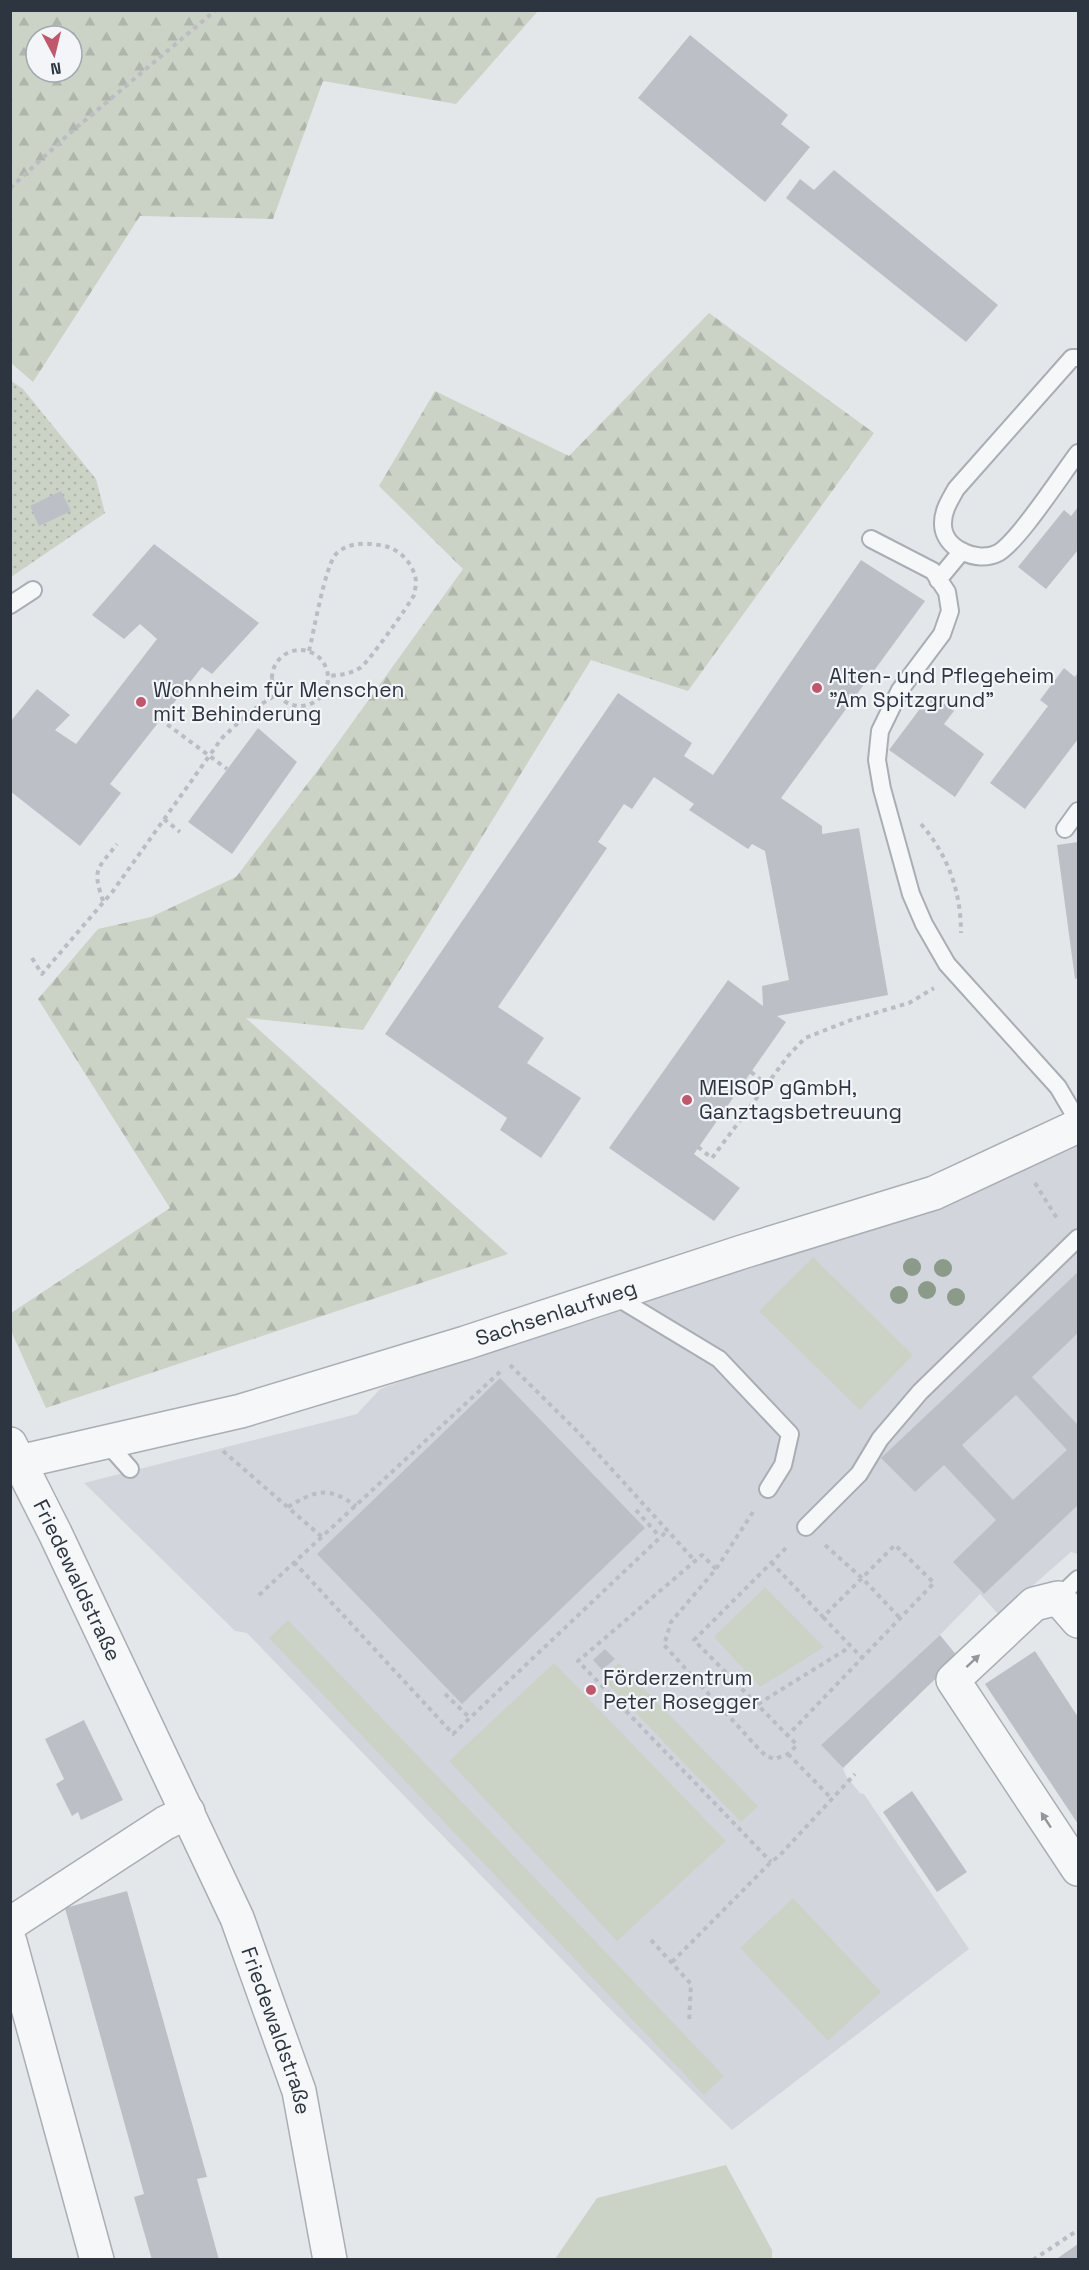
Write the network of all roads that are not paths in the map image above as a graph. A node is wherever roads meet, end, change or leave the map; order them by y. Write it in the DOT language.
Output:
graph roads {
  1 [pos="1078,358"];
  2 [pos="1078,453"];
  3 [pos="871,539"];
  4 [pos="962,551"];
  5 [pos="938,580"];
  6 [pos="33,590"];
  7 [pos="10,605"];
  8 [pos="1078,811"];
  9 [pos="1065,829"];
  10 [pos="1078,1124"];
  11 [pos="1076,1240"];
  12 [pos="612,1295"];
  13 [pos="106,1442"];
  14 [pos="14,1457"];
  15 [pos="130,1469"];
  16 [pos="768,1489"];
  17 [pos="806,1527"];
  18 [pos="1072,1600"];
  19 [pos="188,1812"];
  20 [pos="1078,1869"];
  21 [pos="10,1924"];
  22 [pos="10,1942"];
  23 [pos="97,2259"];
  24 [pos="330,2259"];
  1 -- 4 [label="lane"];
  2 -- 4 [label="lane"];
  3 -- 5 [label="lane"];
  4 -- 5 [label="lane"];
  5 -- 10 [label="lane"];
  6 -- 7 [label="lane"];
  8 -- 9 [label="lane"];
  10 -- 12 [label="street, Sachsenlaufweg"];
  11 -- 17 [label="lane"];
  12 -- 13 [label="street, Sachsenlaufweg"];
  12 -- 16 [label="lane"];
  13 -- 14 [label="street, Sachsenlaufweg"];
  13 -- 15 [label="lane"];
  14 -- 19 [label="street, Friedewaldstraße"];
  20 -- 18 [label="street, one-way"];
  19 -- 21 [label="street"];
  19 -- 24 [label="street, Friedewaldstraße"];
  22 -- 23 [label="street"];
}
